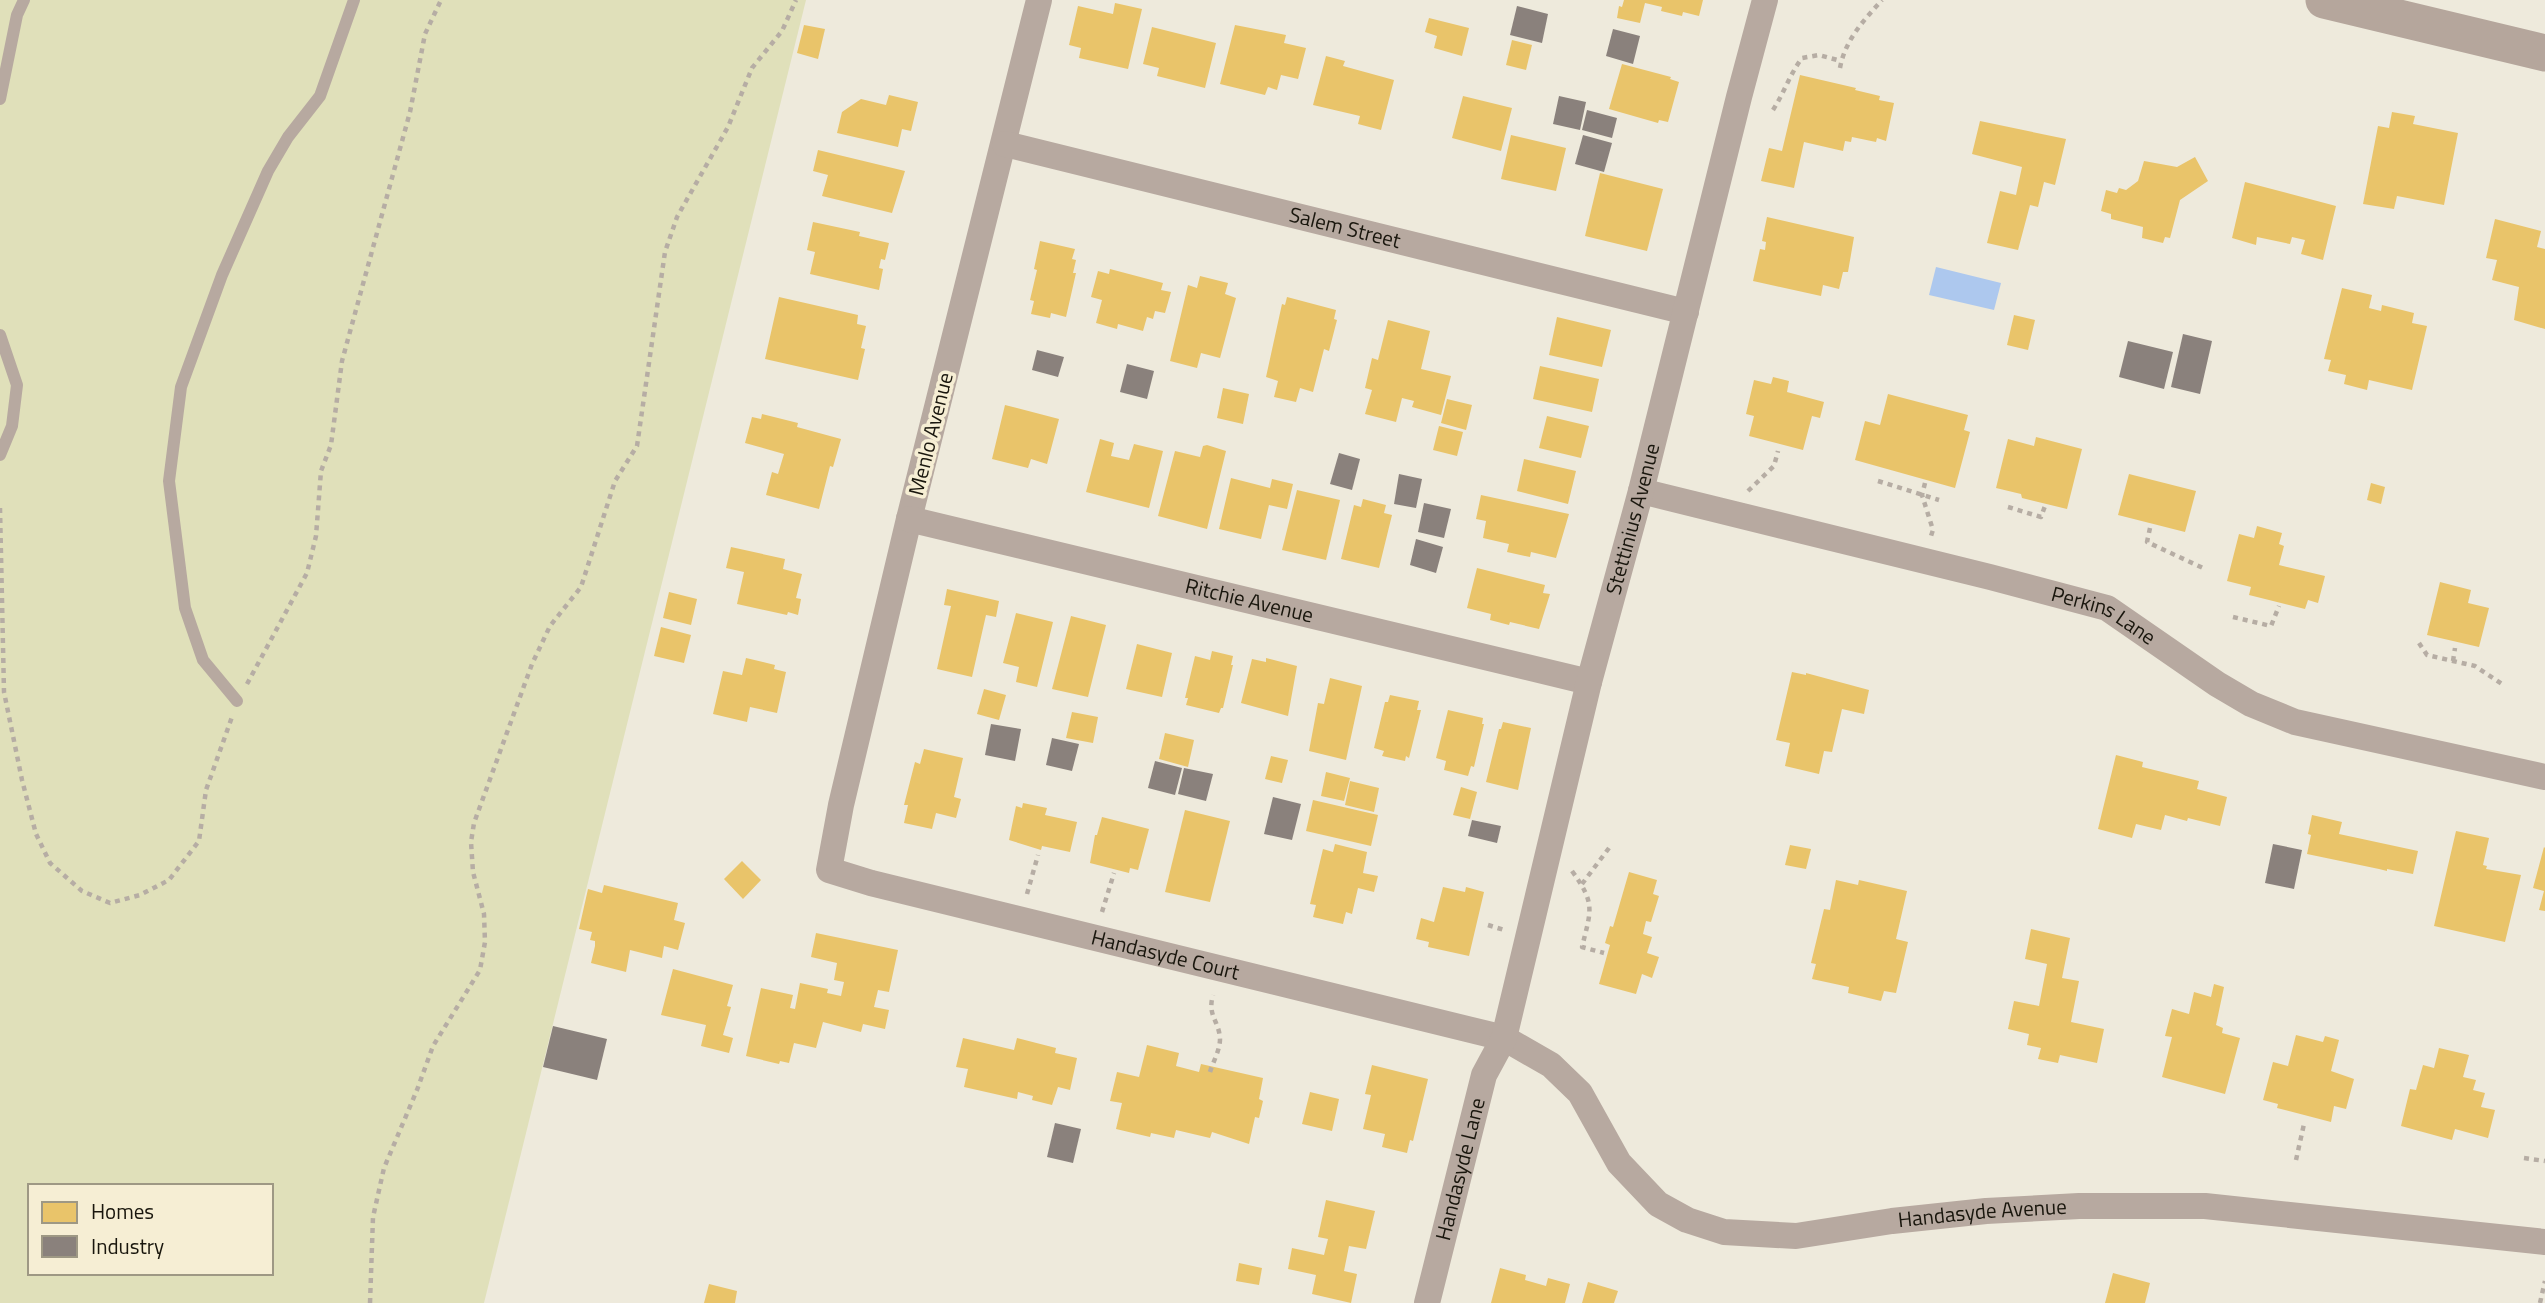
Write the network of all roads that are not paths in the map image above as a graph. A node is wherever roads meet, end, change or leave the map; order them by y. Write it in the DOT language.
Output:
graph roads {
  1 [pos="24,0"];
  2 [pos="354,0"];
  3 [pos="1039,0"];
  4 [pos="1765,0"];
  5 [pos="2324,0"];
  6 [pos="2545,53"];
  7 [pos="0,99"];
  8 [pos="1005,144"];
  9 [pos="1686,312"];
  10 [pos="0,335"];
  11 [pos="0,455"];
  12 [pos="1641,491"];
  13 [pos="909,519"];
  14 [pos="1589,682"];
  15 [pos="237,701"];
  16 [pos="2545,777"];
  17 [pos="829,870"];
  18 [pos="1504,1038"];
  19 [pos="2545,1242"];
  20 [pos="1427,1303"];
  1 -- 7 [label="lane"];
  2 -- 15 [label="lane"];
  3 -- 8 [label="street, Menlo Avenue"];
  4 -- 9 [label="street, Stettinius Avenue"];
  5 -- 6 [label="street"];
  8 -- 9 [label="street, Salem Street"];
  8 -- 13 [label="street, Menlo Avenue"];
  9 -- 12 [label="street, Stettinius Avenue"];
  10 -- 11 [label="lane"];
  12 -- 14 [label="street, Stettinius Avenue"];
  12 -- 16 [label="street, Perkins Lane"];
  13 -- 14 [label="street, Ritchie Avenue"];
  13 -- 17 [label="street, Menlo Avenue"];
  14 -- 18 [label="street, Stettinius Avenue"];
  17 -- 18 [label="street, Handasyde Court"];
  18 -- 19 [label="street, Handasyde Avenue"];
  18 -- 20 [label="street, Handasyde Lane"];
}
